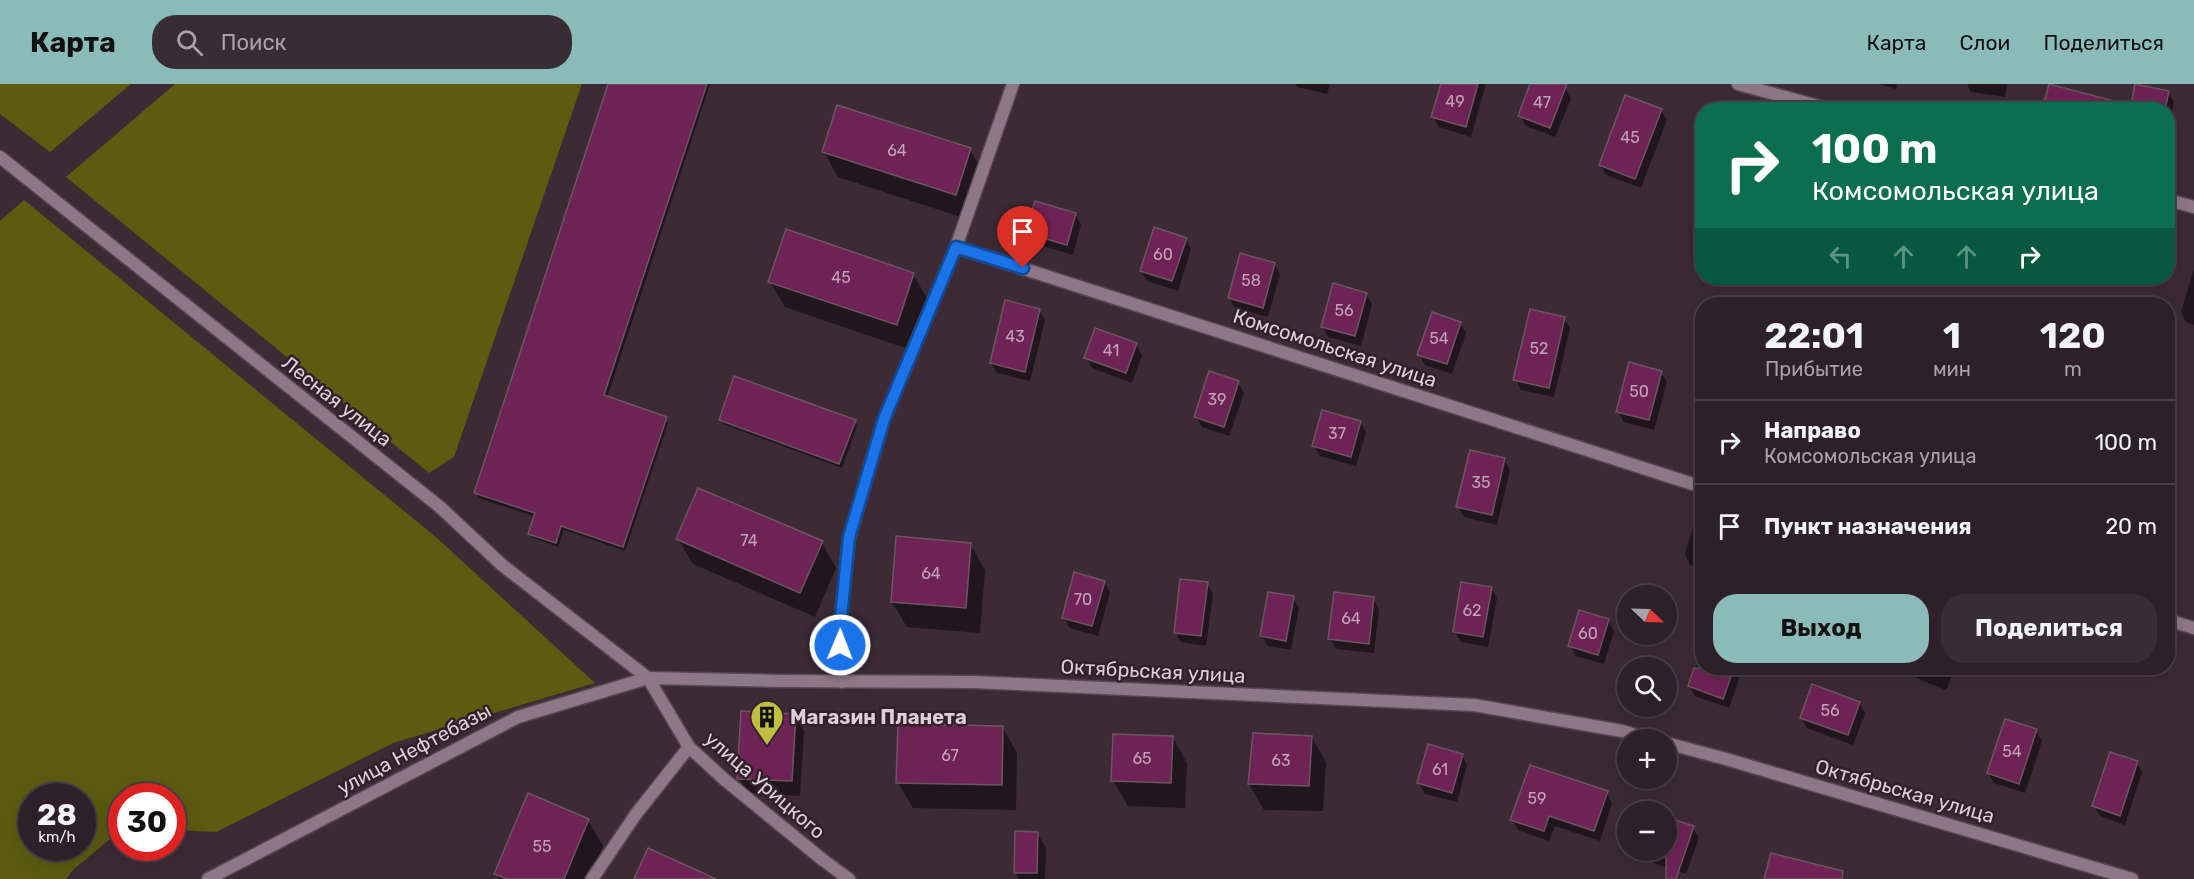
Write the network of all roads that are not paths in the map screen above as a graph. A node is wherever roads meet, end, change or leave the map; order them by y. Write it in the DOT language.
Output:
graph roads {
  1 [pos="1013,84"];
  2 [pos="1738,84"];
  3 [pos="1803,102"];
  4 [pos="0,157"];
  5 [pos="2175,202"];
  6 [pos="2194,207"];
  7 [pos="956,247"];
  8 [pos="1695,485"];
  9 [pos="2175,622"];
  10 [pos="2194,628"];
  11 [pos="648,678"];
  12 [pos="842,682"];
  13 [pos="1617,730"];
  14 [pos="1677,746"];
  15 [pos="688,747"];
  16 [pos="208,879"];
  17 [pos="592,879"];
  18 [pos="849,879"];
  19 [pos="2132,879"];
  1 -- 7 [label="street"];
  2 -- 3 [label="street"];
  4 -- 11 [label="street, Лесная улица"];
  5 -- 6 [label="street"];
  7 -- 8 [label="street, Комсомольская улица"];
  7 -- 12 [label="street"];
  9 -- 10 [label="street"];
  11 -- 12 [label="street, Октябрьская улица"];
  11 -- 15 [label="street, улица Урицкого"];
  11 -- 16 [label="street, улица Нефтебазы"];
  12 -- 13 [label="street, Октябрьская улица"];
  14 -- 19 [label="street, Октябрьская улица"];
  15 -- 17 [label="street"];
  15 -- 18 [label="street, улица Урицкого"];
}
